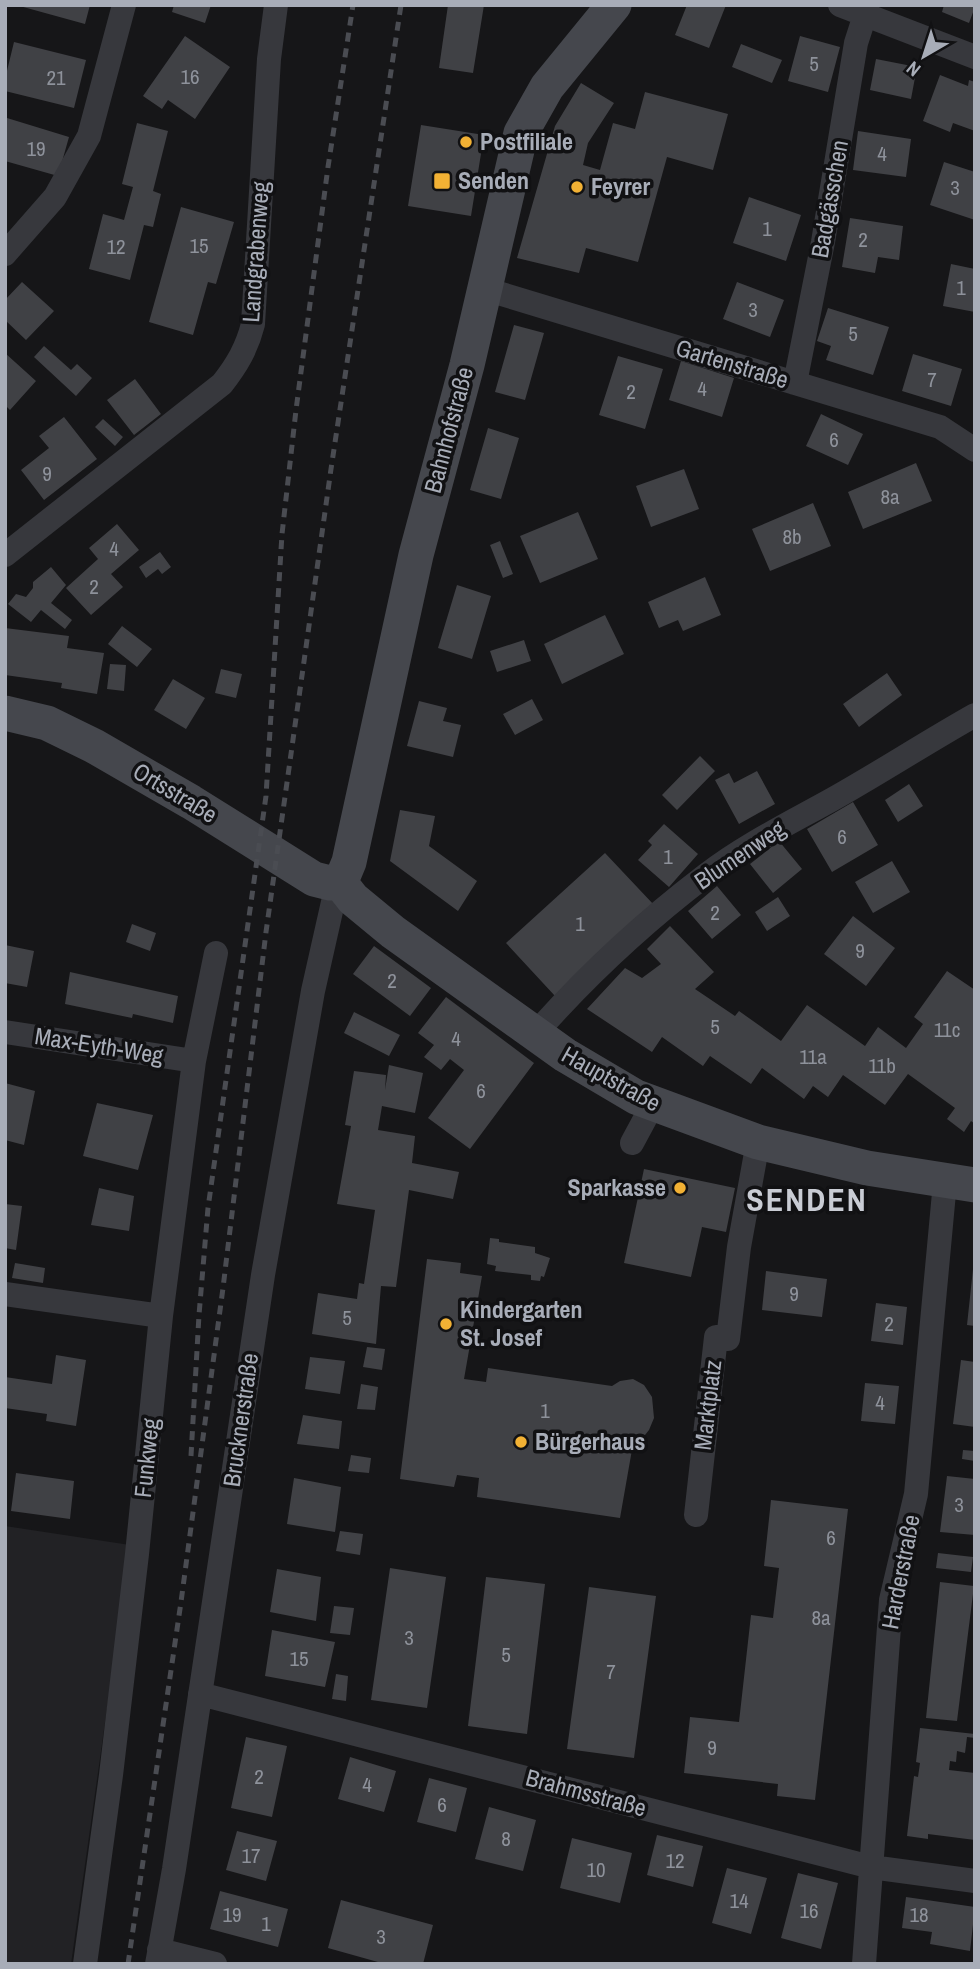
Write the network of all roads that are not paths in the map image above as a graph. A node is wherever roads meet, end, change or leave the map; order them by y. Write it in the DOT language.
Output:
graph roads {
  1 [pos="124,5"];
  2 [pos="276,5"];
  3 [pos="614,5"];
  4 [pos="840,5"];
  5 [pos="865,15"];
  6 [pos="975,57"];
  7 [pos="5,254"];
  8 [pos="485,289"];
  9 [pos="795,383"];
  10 [pos="975,450"];
  11 [pos="5,555"];
  12 [pos="5,713"];
  13 [pos="975,715"];
  14 [pos="338,880"];
  15 [pos="216,953"];
  16 [pos="5,1032"];
  17 [pos="535,1034"];
  18 [pos="194,1061"];
  19 [pos="653,1104"];
  20 [pos="758,1142"];
  21 [pos="632,1143"];
  22 [pos="960,1183"];
  23 [pos="5,1294"];
  24 [pos="161,1316"];
  25 [pos="696,1515"];
  26 [pos="200,1694"];
  27 [pos="871,1867"];
  28 [pos="975,1881"];
  29 [pos="158,1957"];
  30 [pos="85,1964"];
  31 [pos="215,1964"];
  32 [pos="864,1964"];
  1 -- 7 [label="street"];
  2 -- 11 [label="street, Landgrabenweg"];
  3 -- 8 [label="street, Bahnhofstraße"];
  4 -- 5 [label="street"];
  5 -- 6 [label="street"];
  5 -- 9 [label="street, Badgässchen"];
  8 -- 9 [label="street, Gartenstraße"];
  8 -- 14 [label="street, Bahnhofstraße"];
  9 -- 10 [label="street, Gartenstraße"];
  12 -- 14 [label="street, Ortsstraße"];
  13 -- 17 [label="street, Blumenweg"];
  14 -- 17 [label="street, Hauptstraße"];
  14 -- 26 [label="street, Brucknerstraße"];
  15 -- 18 [label="street, Funkweg"];
  16 -- 18 [label="street, Max-Eyth-Weg"];
  17 -- 19 [label="street, Hauptstraße"];
  18 -- 24 [label="street, Funkweg"];
  19 -- 20 [label="street, Hauptstraße"];
  19 -- 21 [label="street"];
  20 -- 22 [label="street, Hauptstraße"];
  20 -- 25 [label="street, Marktplatz"];
  22 -- 27 [label="street, Harderstraße"];
  23 -- 24 [label="street"];
  24 -- 30 [label="street, Funkweg"];
  26 -- 27 [label="street, Brahmsstraße"];
  26 -- 29 [label="street, Brucknerstraße"];
  27 -- 28 [label="street, Brahmsstraße"];
  27 -- 32 [label="street, Harderstraße"];
  29 -- 31 [label="street"];
}
